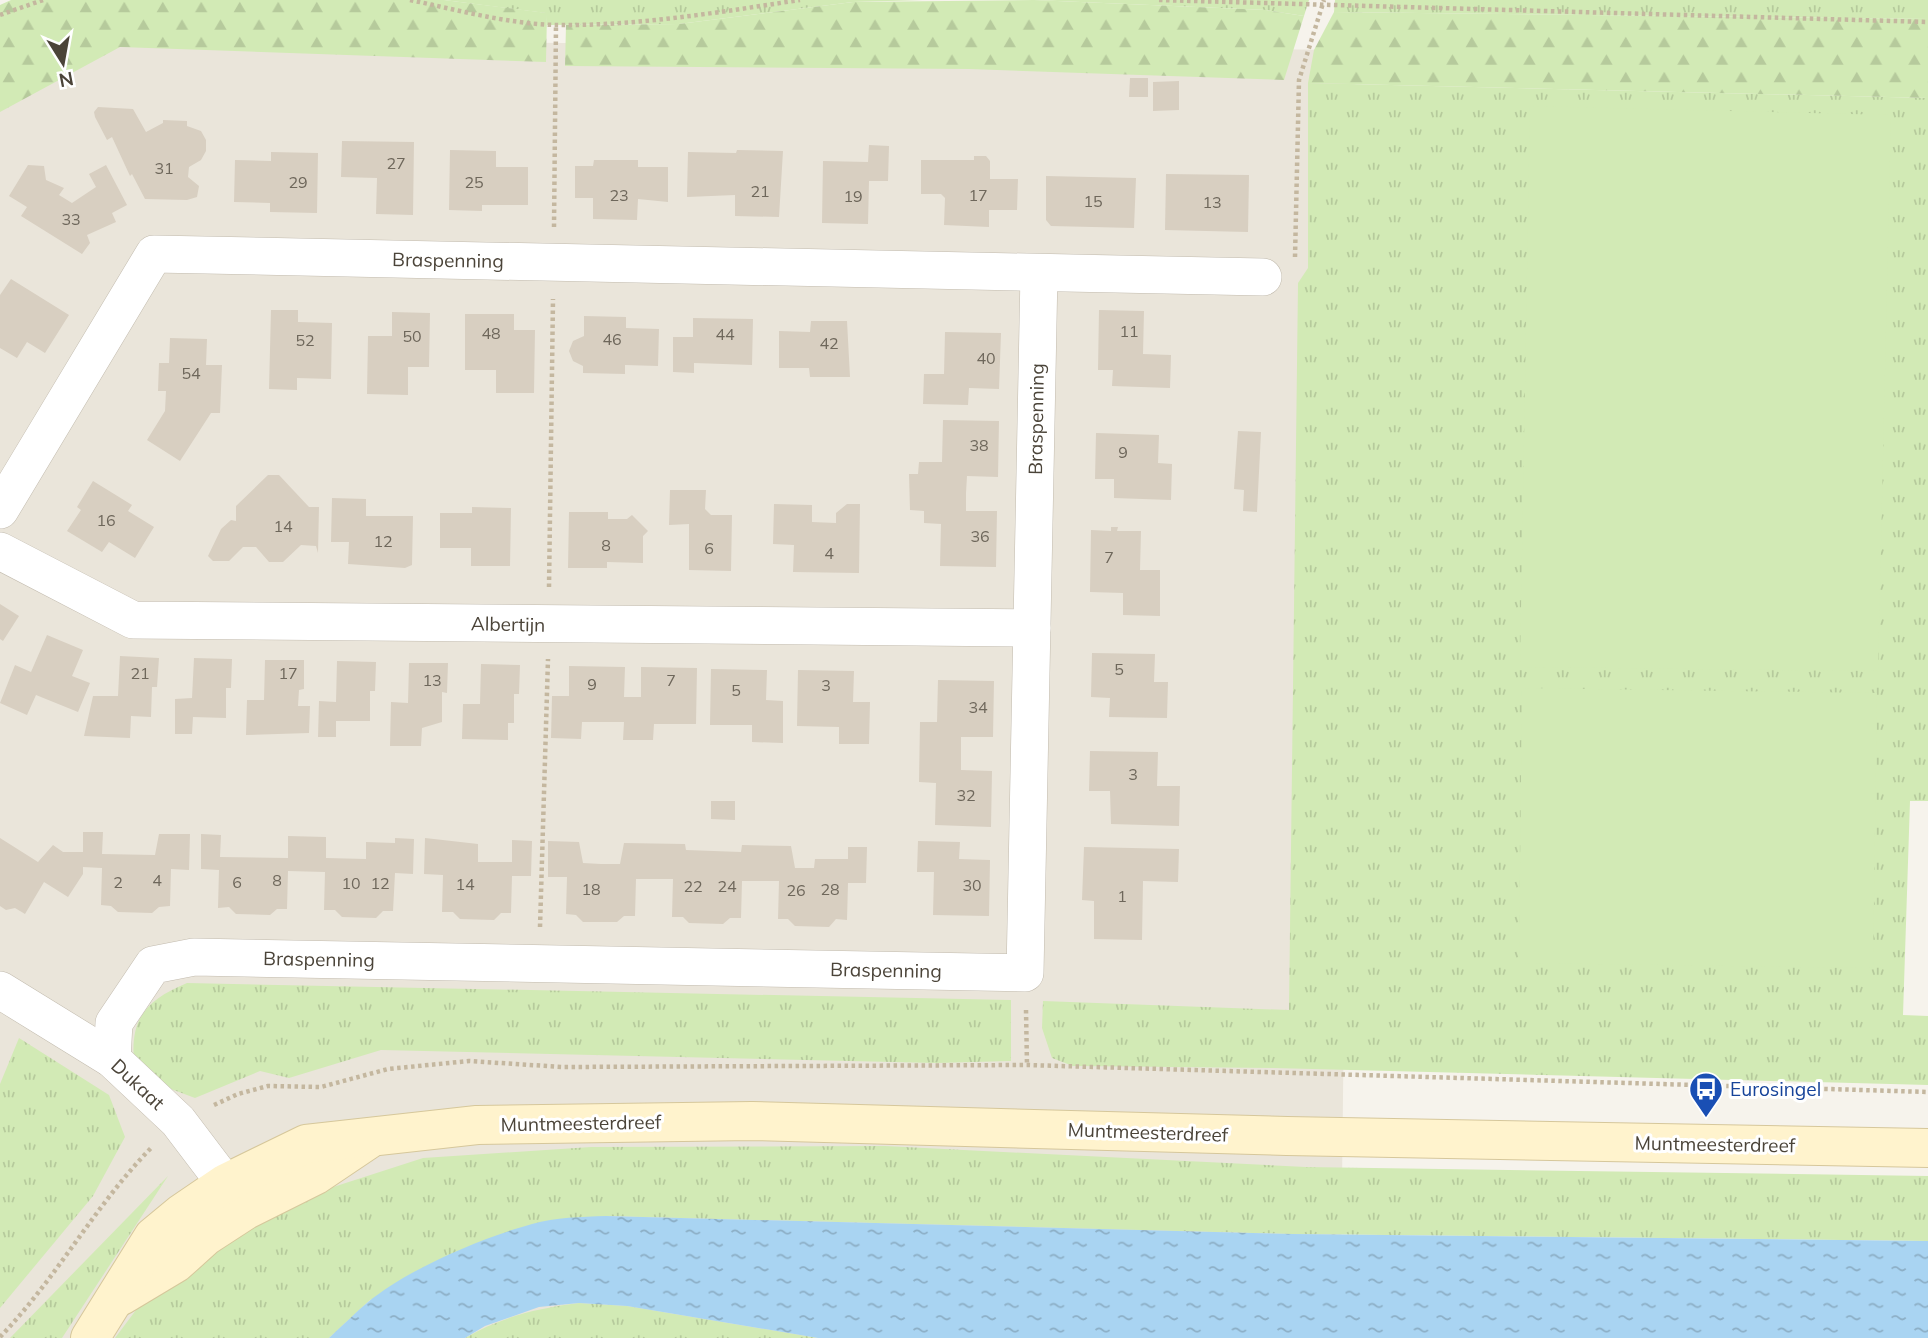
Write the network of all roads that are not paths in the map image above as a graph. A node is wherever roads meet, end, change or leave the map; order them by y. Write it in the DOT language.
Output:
graph roads {
  1 [pos="1040,273"];
  2 [pos="1263,277"];
  3 [pos="0,510"];
  4 [pos="0,551"];
  5 [pos="1032,628"];
  6 [pos="1,992"];
  7 [pos="113,1059"];
  8 [pos="1928,1148"];
  9 [pos="236,1197"];
  10 [pos="90,1338"];
  1 -- 2 [label="street, Braspenning"];
  1 -- 3 [label="street, Braspenning"];
  1 -- 5 [label="street, Braspenning"];
  4 -- 5 [label="street, Albertijn"];
  5 -- 7 [label="street, Braspenning"];
  6 -- 7 [label="street, Dukaat"];
  7 -- 9 [label="street, Dukaat"];
  8 -- 9 [label="main road, Muntmeesterdreef"];
  9 -- 10 [label="main road, Muntmeesterdreef"];
}
